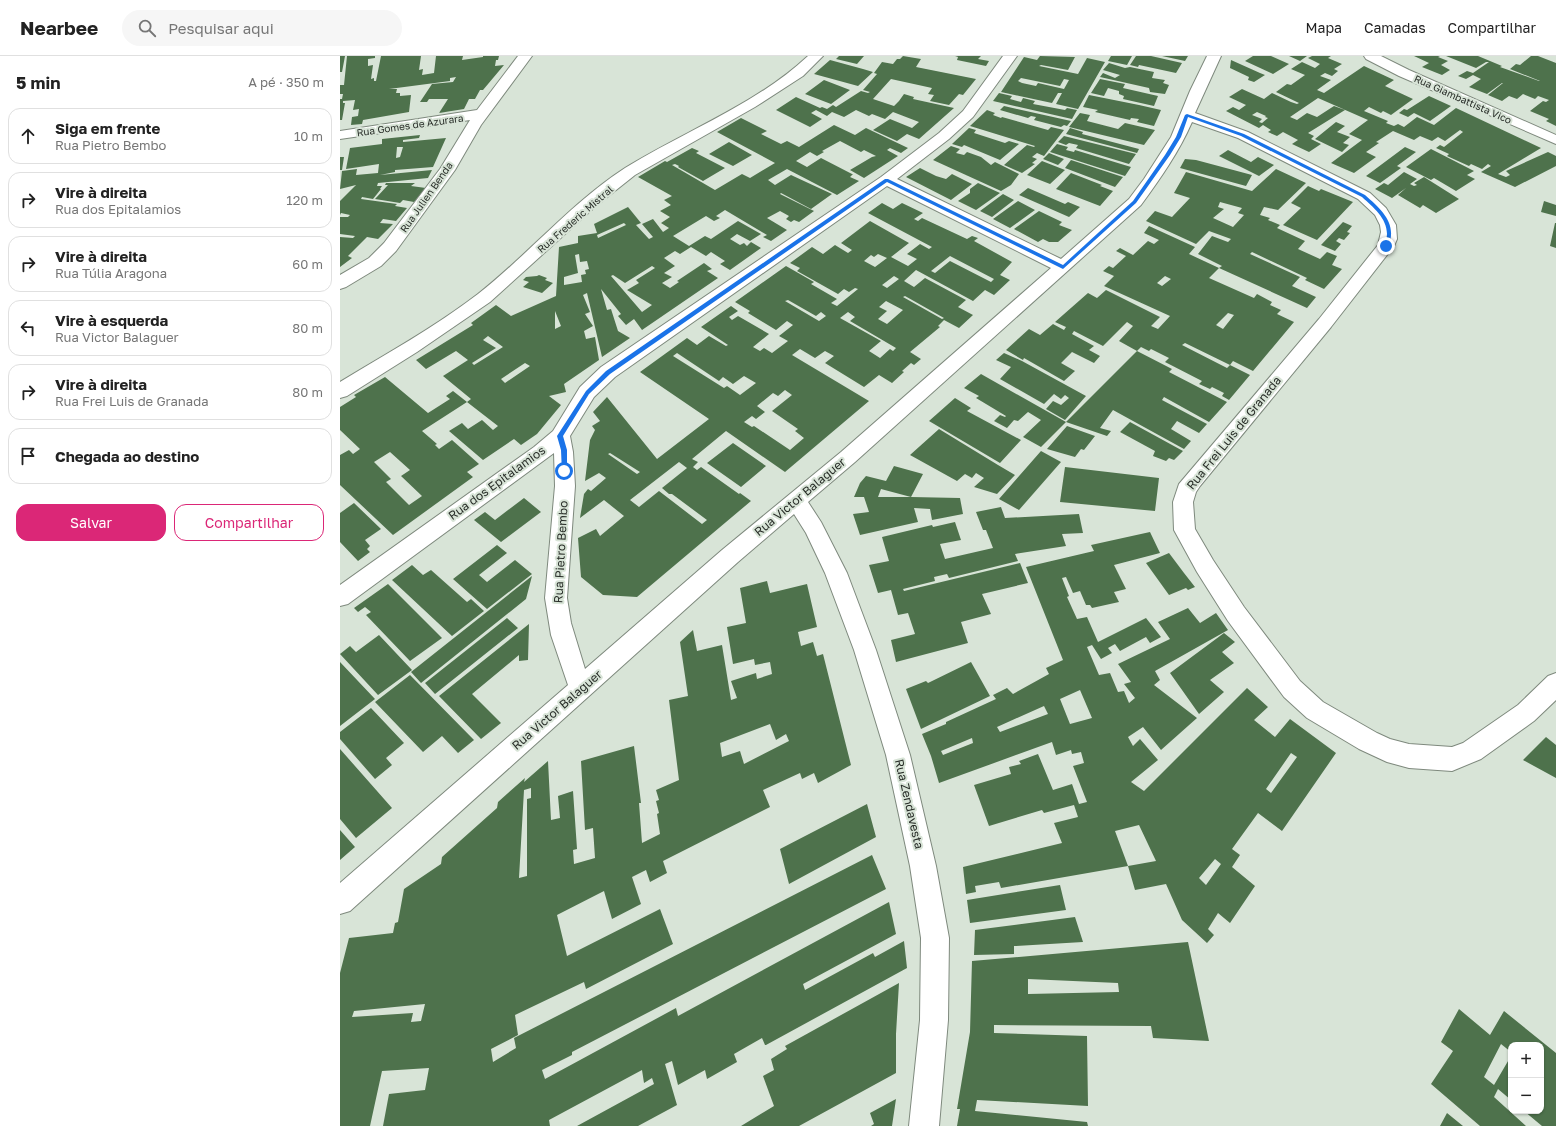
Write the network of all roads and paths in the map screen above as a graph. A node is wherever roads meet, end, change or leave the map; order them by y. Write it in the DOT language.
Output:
graph roads {
  1 [pos="525,56"];
  2 [pos="816,56"];
  3 [pos="1010,56"];
  4 [pos="1214,56"];
  5 [pos="1371,56"];
  6 [pos="481,114"];
  7 [pos="1187,115"];
  8 [pos="340,135"];
  9 [pos="1556,140"];
  10 [pos="886,180"];
  11 [pos="1063,267"];
  12 [pos="340,283"];
  13 [pos="340,391"];
  14 [pos="560,436"];
  15 [pos="796,501"];
  16 [pos="340,597"];
  17 [pos="1556,684"];
  18 [pos="581,689"];
  19 [pos="340,901"];
  20 [pos="924,1126"];
  1 -- 6 [label="street, Rua Julien Benda"];
  2 -- 13 [label="street, Rua Frederic Mistral"];
  3 -- 10 [label="street, Rua dos Epitalamios"];
  4 -- 7 [label="street, Rua Victor Balaguer"];
  5 -- 9 [label="street, Rua Giambattista Vico"];
  6 -- 8 [label="street, Rua Gomes de Azurara"];
  6 -- 12 [label="street, Rua Julien Benda"];
  7 -- 11 [label="street, Rua Victor Balaguer"];
  7 -- 17 [label="street, Rua Frei Luis de Granada"];
  10 -- 11 [label="street"];
  10 -- 14 [label="street, Rua dos Epitalamios"];
  11 -- 15 [label="street, Rua Victor Balaguer"];
  14 -- 16 [label="street, Rua dos Epitalamios"];
  14 -- 18 [label="street, Rua Pietro Bembo"];
  15 -- 18 [label="street, Rua Victor Balaguer"];
  15 -- 20 [label="street, Rua Zendavesta"];
  18 -- 19 [label="street, Rua Victor Balaguer"];
}
